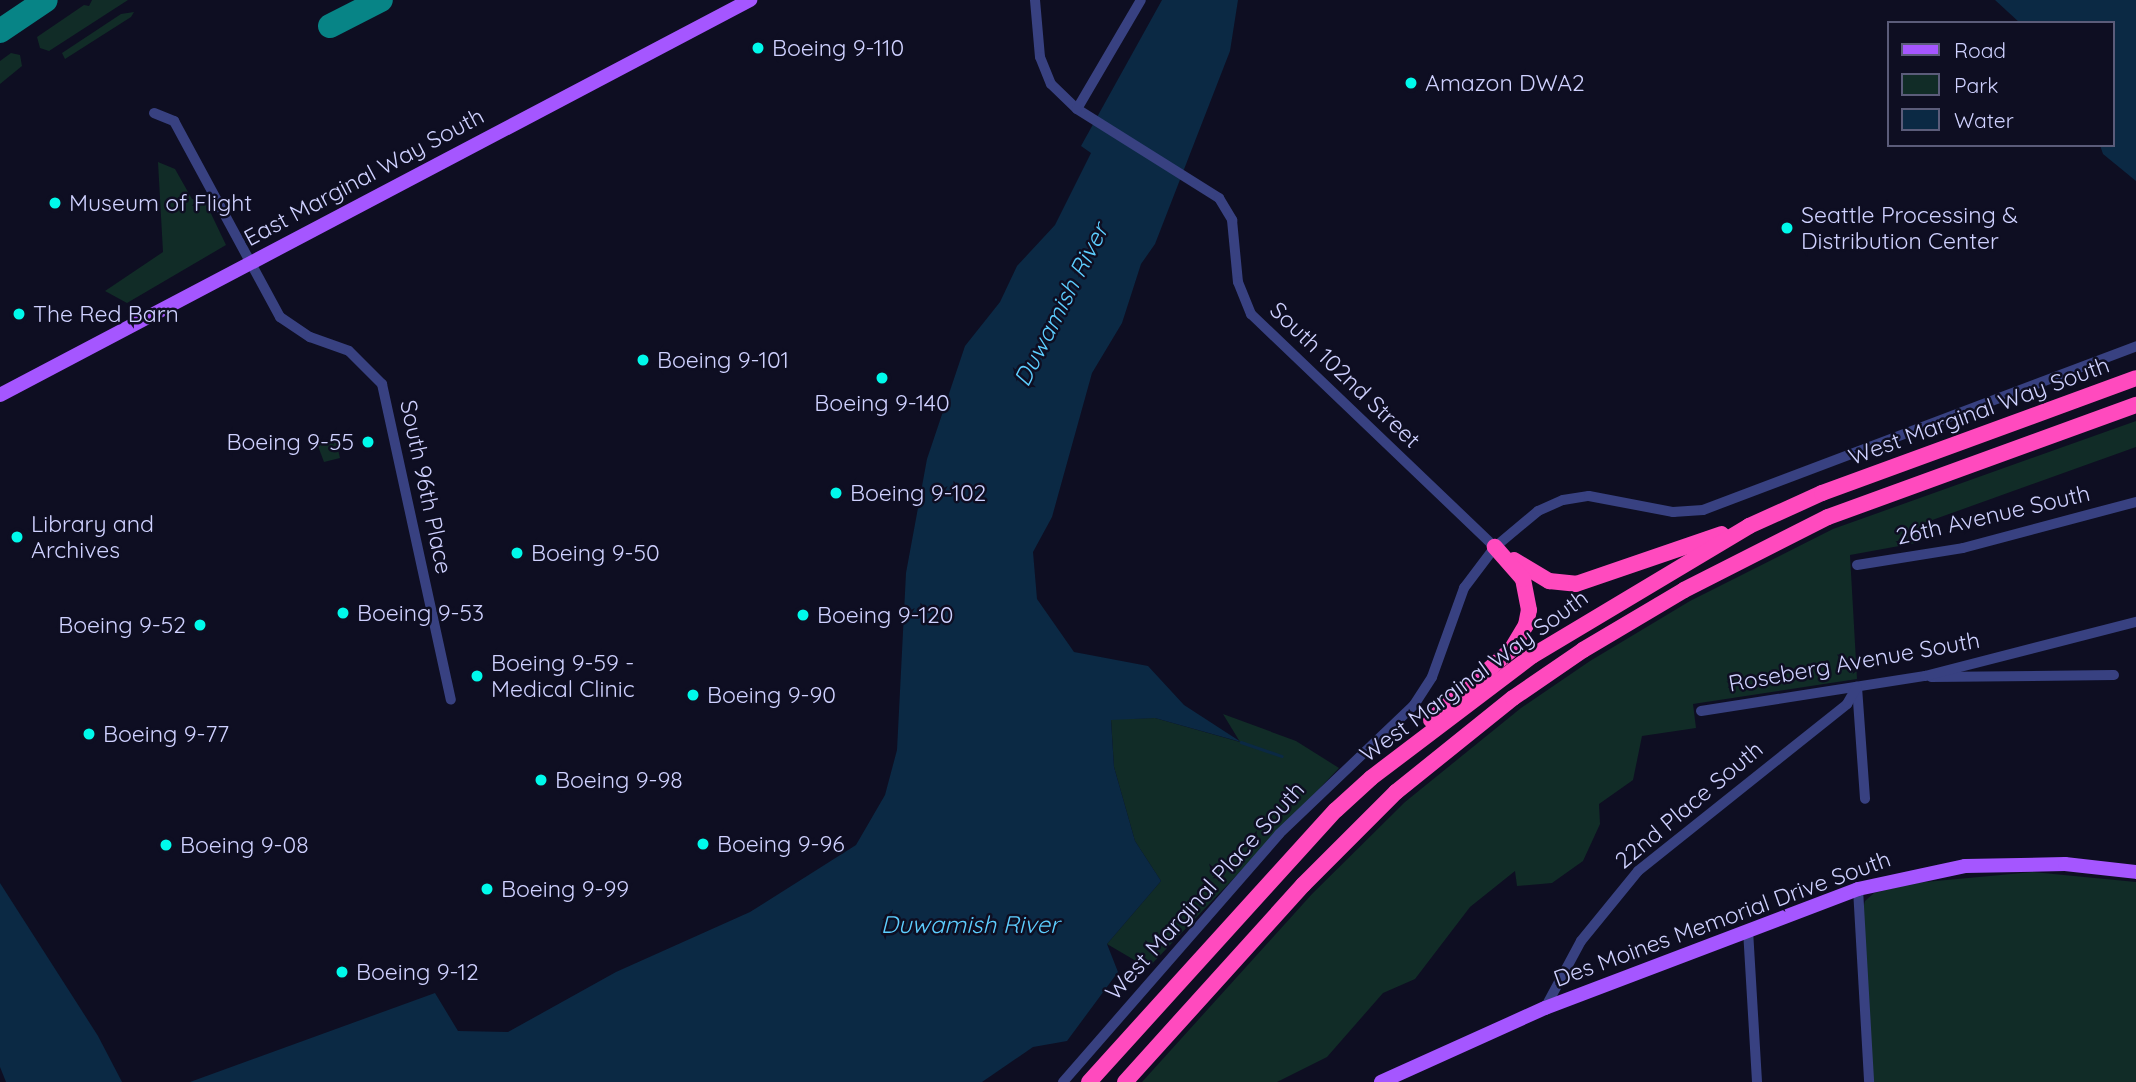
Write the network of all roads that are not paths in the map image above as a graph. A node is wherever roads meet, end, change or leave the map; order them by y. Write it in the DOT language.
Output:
graph roads {
  1 [pos="750,0"];
  2 [pos="1035,0"];
  3 [pos="1141,0"];
  4 [pos="1077,109"];
  5 [pos="154,113"];
  6 [pos="248,263"];
  7 [pos="2136,346"];
  8 [pos="2136,378"];
  9 [pos="0,395"];
  10 [pos="2136,405"];
  11 [pos="2136,502"];
  12 [pos="1749,526"];
  13 [pos="1495,547"];
  14 [pos="1857,565"];
  15 [pos="2136,622"];
  16 [pos="2114,675"];
  17 [pos="1925,676"];
  18 [pos="1857,687"];
  19 [pos="451,700"];
  20 [pos="1701,711"];
  21 [pos="1371,778"];
  22 [pos="1865,799"];
  23 [pos="2136,873"];
  24 [pos="1858,889"];
  25 [pos="1748,930"];
  26 [pos="1545,1008"];
  27 [pos="1063,1082"];
  28 [pos="1089,1082"];
  29 [pos="1125,1082"];
  30 [pos="1381,1082"];
  31 [pos="1757,1082"];
  32 [pos="1869,1082"];
  1 -- 6 [label="main road, East Marginal Way South"];
  2 -- 4 [label="street, South 102nd Street"];
  3 -- 4 [label="street"];
  4 -- 13 [label="street, South 102nd Street"];
  5 -- 6 [label="street, South 96th Place"];
  6 -- 9 [label="main road, East Marginal Way South"];
  6 -- 19 [label="street, South 96th Place"];
  7 -- 13 [label="street, West Marginal Place South"];
  8 -- 12 [label="highway, West Marginal Way South"];
  10 -- 29 [label="highway, West Marginal Way South"];
  11 -- 14 [label="street, 26th Avenue South"];
  12 -- 13 [label="highway"];
  12 -- 21 [label="highway, West Marginal Way South"];
  13 -- 21 [label="highway"];
  13 -- 27 [label="street, West Marginal Place South"];
  15 -- 17 [label="street, Roseberg Avenue South"];
  16 -- 17 [label="street"];
  17 -- 18 [label="street, Roseberg Avenue South"];
  18 -- 20 [label="street, Roseberg Avenue South"];
  18 -- 22 [label="street"];
  18 -- 26 [label="street, 22nd Place South"];
  21 -- 28 [label="highway, West Marginal Way South"];
  23 -- 24 [label="main road, Des Moines Memorial Drive South"];
  24 -- 25 [label="main road, Des Moines Memorial Drive South"];
  24 -- 32 [label="street"];
  25 -- 26 [label="main road, Des Moines Memorial Drive South"];
  25 -- 31 [label="street"];
  26 -- 30 [label="main road, Des Moines Memorial Drive South"];
}
